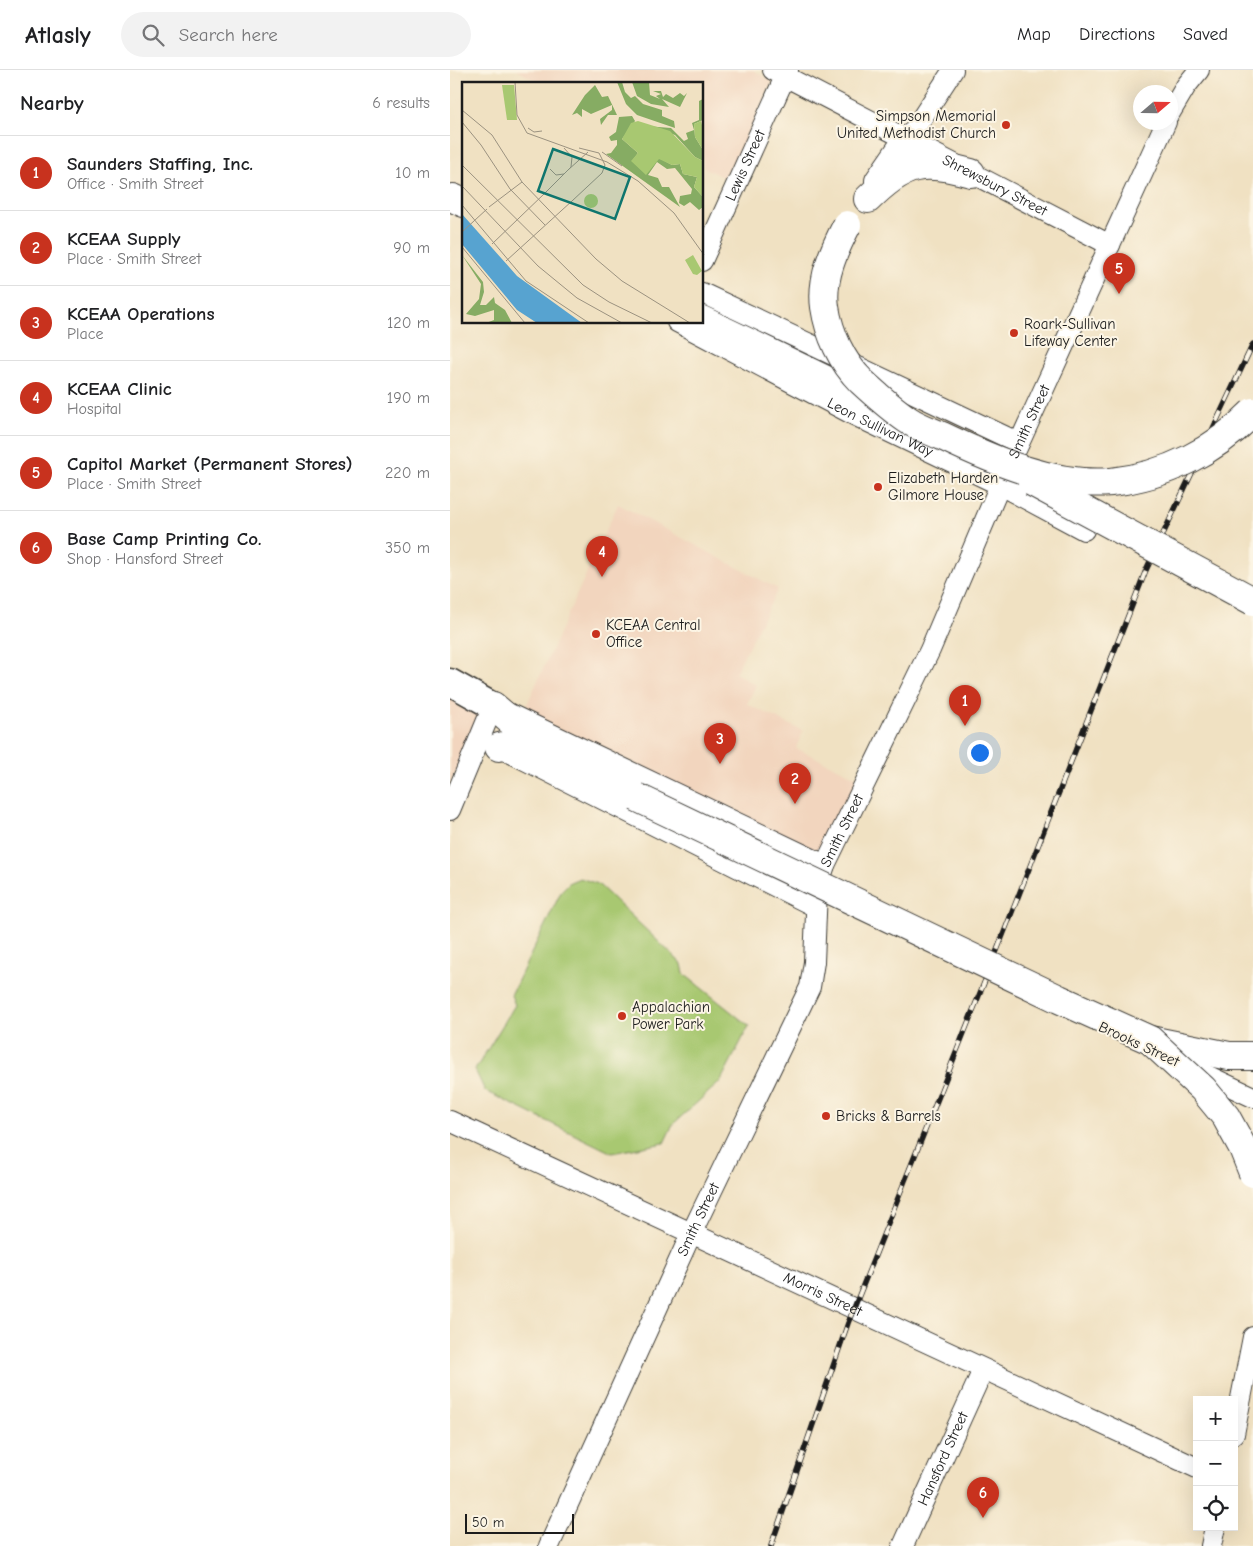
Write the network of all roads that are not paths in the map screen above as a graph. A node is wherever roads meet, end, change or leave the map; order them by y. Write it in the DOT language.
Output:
graph roads {
  1 [pos="954,70"];
  2 [pos="1199,70"];
  3 [pos="782,72"];
  4 [pos="1178,100"];
  5 [pos="1162,130"];
  6 [pos="908,139"];
  7 [pos="971,173"];
  8 [pos="868,199"];
  9 [pos="1110,244"];
  10 [pos="704,256"];
  11 [pos="704,294"];
  12 [pos="704,321"];
  13 [pos="681,324"];
  14 [pos="1253,412"];
  15 [pos="908,420"];
  16 [pos="1019,444"];
  17 [pos="987,458"];
  18 [pos="1000,485"];
  19 [pos="1084,530"];
  20 [pos="1253,601"];
  21 [pos="450,682"];
  22 [pos="493,706"];
  23 [pos="538,744"];
  24 [pos="499,747"];
  25 [pos="472,760"];
  26 [pos="450,810"];
  27 [pos="825,865"];
  28 [pos="816,907"];
  29 [pos="1025,990"];
  30 [pos="1150,1040"];
  31 [pos="1253,1056"];
  32 [pos="1253,1097"];
  33 [pos="450,1121"];
  34 [pos="1253,1173"];
  35 [pos="691,1234"];
  36 [pos="1253,1337"];
  37 [pos="983,1370"];
  38 [pos="1238,1414"];
  39 [pos="1193,1466"];
  40 [pos="1214,1531"];
  41 [pos="549,1546"];
  42 [pos="903,1546"];
  43 [pos="1210,1546"];
  1 -- 6 [label="street"];
  2 -- 4 [label="street"];
  3 -- 6 [label="street, Shrewsbury Street"];
  3 -- 10 [label="street, Lewis Street"];
  5 -- 9 [label="street, Smith Street"];
  6 -- 7 [label="street, Shrewsbury Street"];
  6 -- 8 [label="highway"];
  7 -- 8 [label="highway"];
  7 -- 9 [label="street, Shrewsbury Street"];
  8 -- 15 [label="highway, bridge"];
  9 -- 16 [label="street, Smith Street"];
  11 -- 16 [label="street"];
  12 -- 15 [label="highway, bridge"];
  13 -- 18 [label="street, Leon Sullivan Way"];
  14 -- 17 [label="highway, bridge"];
  15 -- 17 [label="highway, bridge"];
  16 -- 18 [label="street, Smith Street"];
  17 -- 20 [label="highway, bridge"];
  18 -- 19 [label="street, Leon Sullivan Way"];
  18 -- 27 [label="street, Smith Street"];
  21 -- 22 [label="main road"];
  22 -- 23 [label="highway"];
  22 -- 25 [label="street"];
  22 -- 27 [label="street"];
  23 -- 24 [label="highway"];
  23 -- 30 [label="highway, bridge"];
  24 -- 25 [label="street"];
  24 -- 28 [label="street"];
  25 -- 26 [label="street"];
  27 -- 28 [label="street, Smith Street"];
  28 -- 35 [label="street, Smith Street"];
  29 -- 32 [label="street, Brooks Street"];
  30 -- 31 [label="highway"];
  30 -- 34 [label="highway, bridge"];
  33 -- 35 [label="street, Morris Street"];
  35 -- 37 [label="street, Morris Street"];
  35 -- 41 [label="street, Smith Street"];
  36 -- 38 [label="street"];
  37 -- 39 [label="street, Morris Street"];
  37 -- 42 [label="street, Hansford Street"];
  40 -- 43 [label="street"];
}
